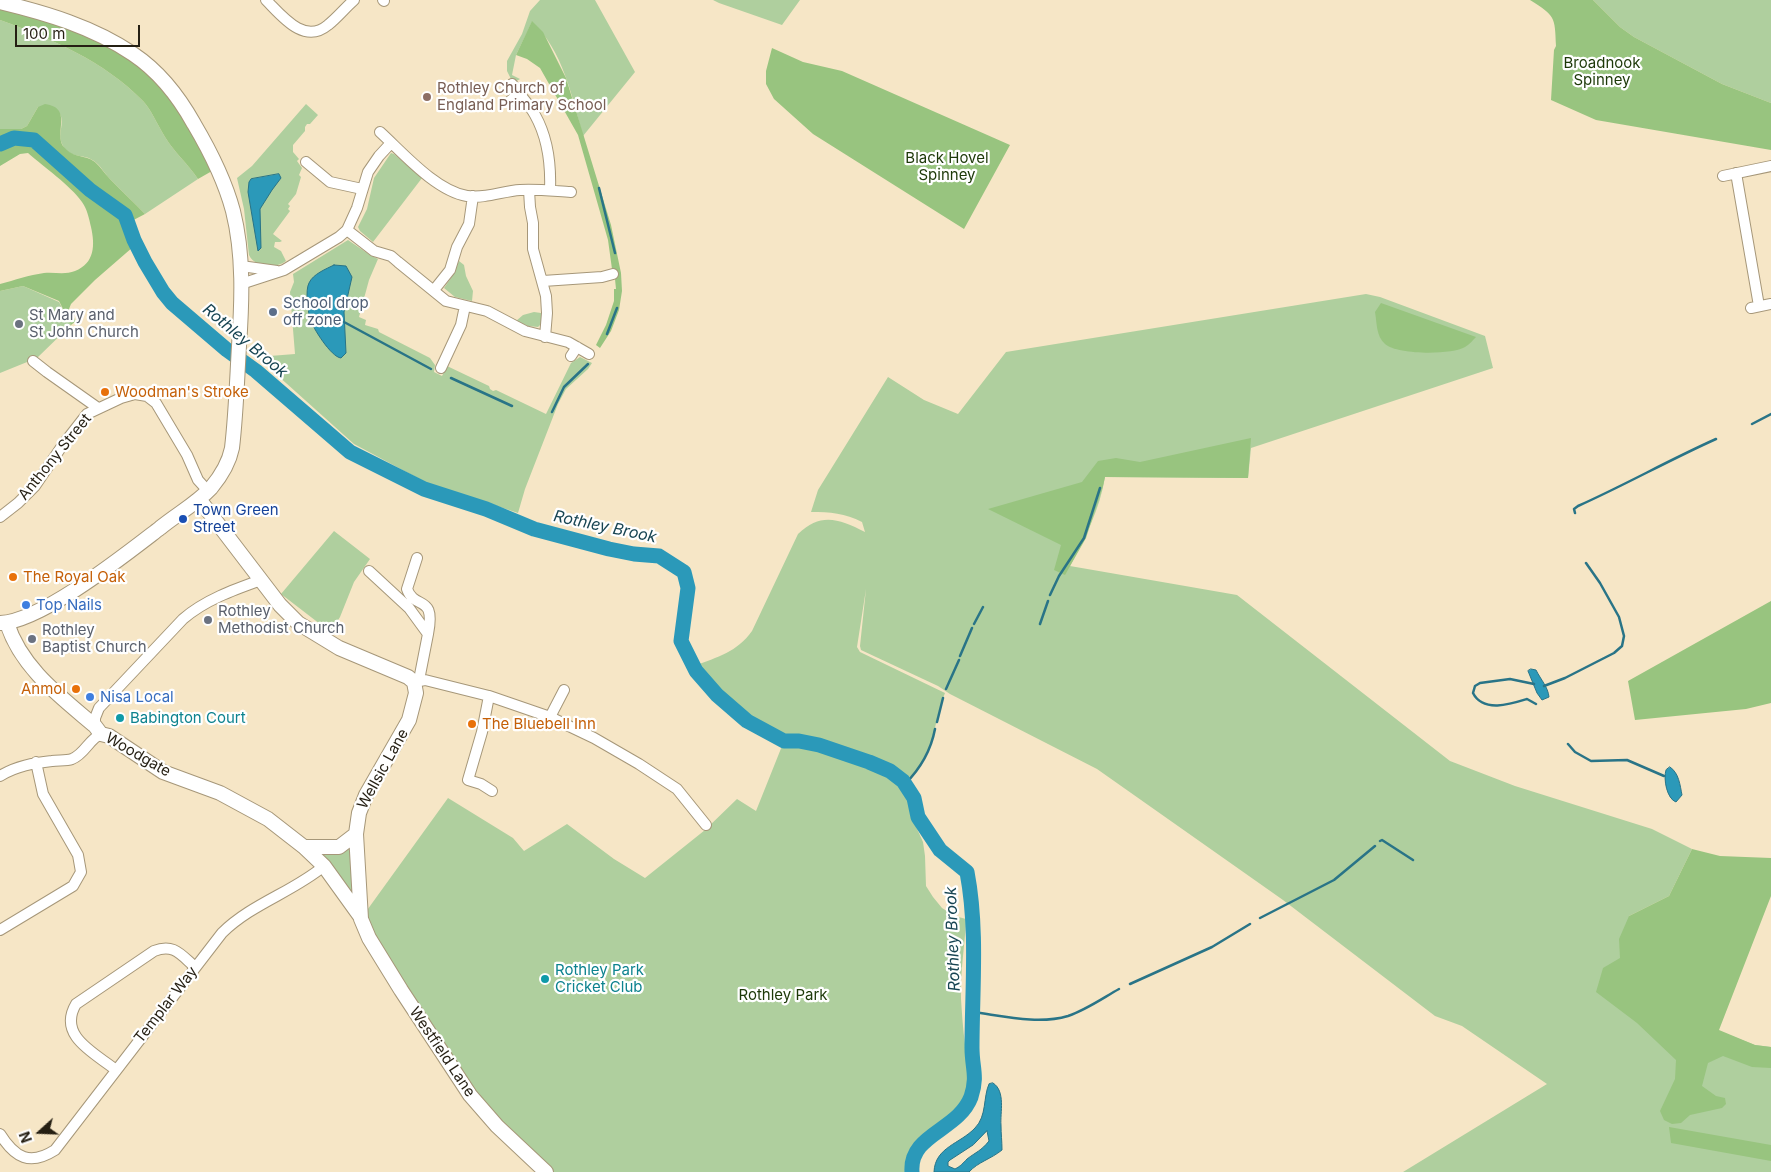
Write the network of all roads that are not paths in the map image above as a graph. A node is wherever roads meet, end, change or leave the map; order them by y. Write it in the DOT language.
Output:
graph roads {
  1 [pos="266,0"];
  2 [pos="354,0"];
  3 [pos="0,2"];
  4 [pos="512,84"];
  5 [pos="519,94"];
  6 [pos="510,101"];
  7 [pos="380,132"];
  8 [pos="391,143"];
  9 [pos="1771,166"];
  10 [pos="308,168"];
  11 [pos="1736,173"];
  12 [pos="1722,176"];
  13 [pos="362,189"];
  14 [pos="529,190"];
  15 [pos="550,190"];
  16 [pos="571,192"];
  17 [pos="473,196"];
  18 [pos="347,230"];
  19 [pos="241,266"];
  20 [pos="282,272"];
  21 [pos="613,274"];
  22 [pos="543,281"];
  23 [pos="241,284"];
  24 [pos="434,290"];
  25 [pos="1771,304"];
  26 [pos="465,306"];
  27 [pos="545,336"];
  28 [pos="577,347"];
  29 [pos="589,354"];
  30 [pos="571,356"];
  31 [pos="33,361"];
  32 [pos="440,362"];
  33 [pos="98,408"];
  34 [pos="203,495"];
  35 [pos="0,518"];
  36 [pos="413,562"];
  37 [pos="369,571"];
  38 [pos="260,580"];
  39 [pos="3,623"];
  40 [pos="428,634"];
  41 [pos="417,681"];
  42 [pos="564,690"];
  43 [pos="489,696"];
  44 [pos="550,717"];
  45 [pos="98,730"];
  46 [pos="36,762"];
  47 [pos="0,776"];
  48 [pos="492,791"];
  49 [pos="706,825"];
  50 [pos="356,834"];
  51 [pos="304,847"];
  52 [pos="324,866"];
  53 [pos="360,916"];
  54 [pos="0,930"];
  55 [pos="195,967"];
  56 [pos="116,1070"];
  57 [pos="0,1134"];
  58 [pos="546,1172"];
  1 -- 2 [label="street"];
  3 -- 19 [label="street"];
  4 -- 5 [label="street"];
  5 -- 6 [label="street"];
  5 -- 15 [label="street"];
  7 -- 8 [label="street"];
  8 -- 13 [label="street"];
  8 -- 17 [label="street"];
  9 -- 11 [label="street"];
  10 -- 13 [label="street"];
  11 -- 12 [label="street"];
  11 -- 25 [label="street"];
  13 -- 18 [label="street"];
  14 -- 15 [label="street"];
  14 -- 17 [label="street"];
  14 -- 22 [label="street"];
  15 -- 16 [label="street"];
  17 -- 24 [label="street"];
  18 -- 20 [label="street"];
  18 -- 24 [label="street"];
  19 -- 20 [label="street"];
  19 -- 23 [label="street"];
  20 -- 23 [label="street"];
  21 -- 22 [label="street"];
  22 -- 27 [label="street"];
  23 -- 34 [label="street"];
  24 -- 26 [label="street"];
  26 -- 27 [label="street"];
  26 -- 32 [label="street"];
  27 -- 28 [label="street"];
  28 -- 29 [label="street"];
  28 -- 30 [label="street"];
  31 -- 33 [label="street"];
  33 -- 34 [label="street, Anthony Street"];
  33 -- 35 [label="street, Anthony Street"];
  34 -- 38 [label="street"];
  34 -- 39 [label="street"];
  36 -- 40 [label="street"];
  37 -- 40 [label="street"];
  38 -- 41 [label="street"];
  38 -- 45 [label="street"];
  39 -- 45 [label="street, Woodgate"];
  40 -- 41 [label="street"];
  41 -- 43 [label="street"];
  41 -- 50 [label="street, Wellsic Lane"];
  42 -- 44 [label="street"];
  43 -- 44 [label="street"];
  43 -- 48 [label="street"];
  44 -- 49 [label="street"];
  45 -- 46 [label="street"];
  45 -- 51 [label="street, Woodgate"];
  46 -- 47 [label="street"];
  46 -- 54 [label="street"];
  50 -- 51 [label="street"];
  50 -- 53 [label="street, Wellsic Lane"];
  51 -- 52 [label="street, Woodgate"];
  52 -- 53 [label="street, Woodgate"];
  52 -- 55 [label="street, Templar Way"];
  53 -- 58 [label="street, Westfield Lane"];
  55 -- 56 [label="street, Templar Way"];
  55 -- 56 [label="street"];
  56 -- 57 [label="street, Templar Way"];
}
